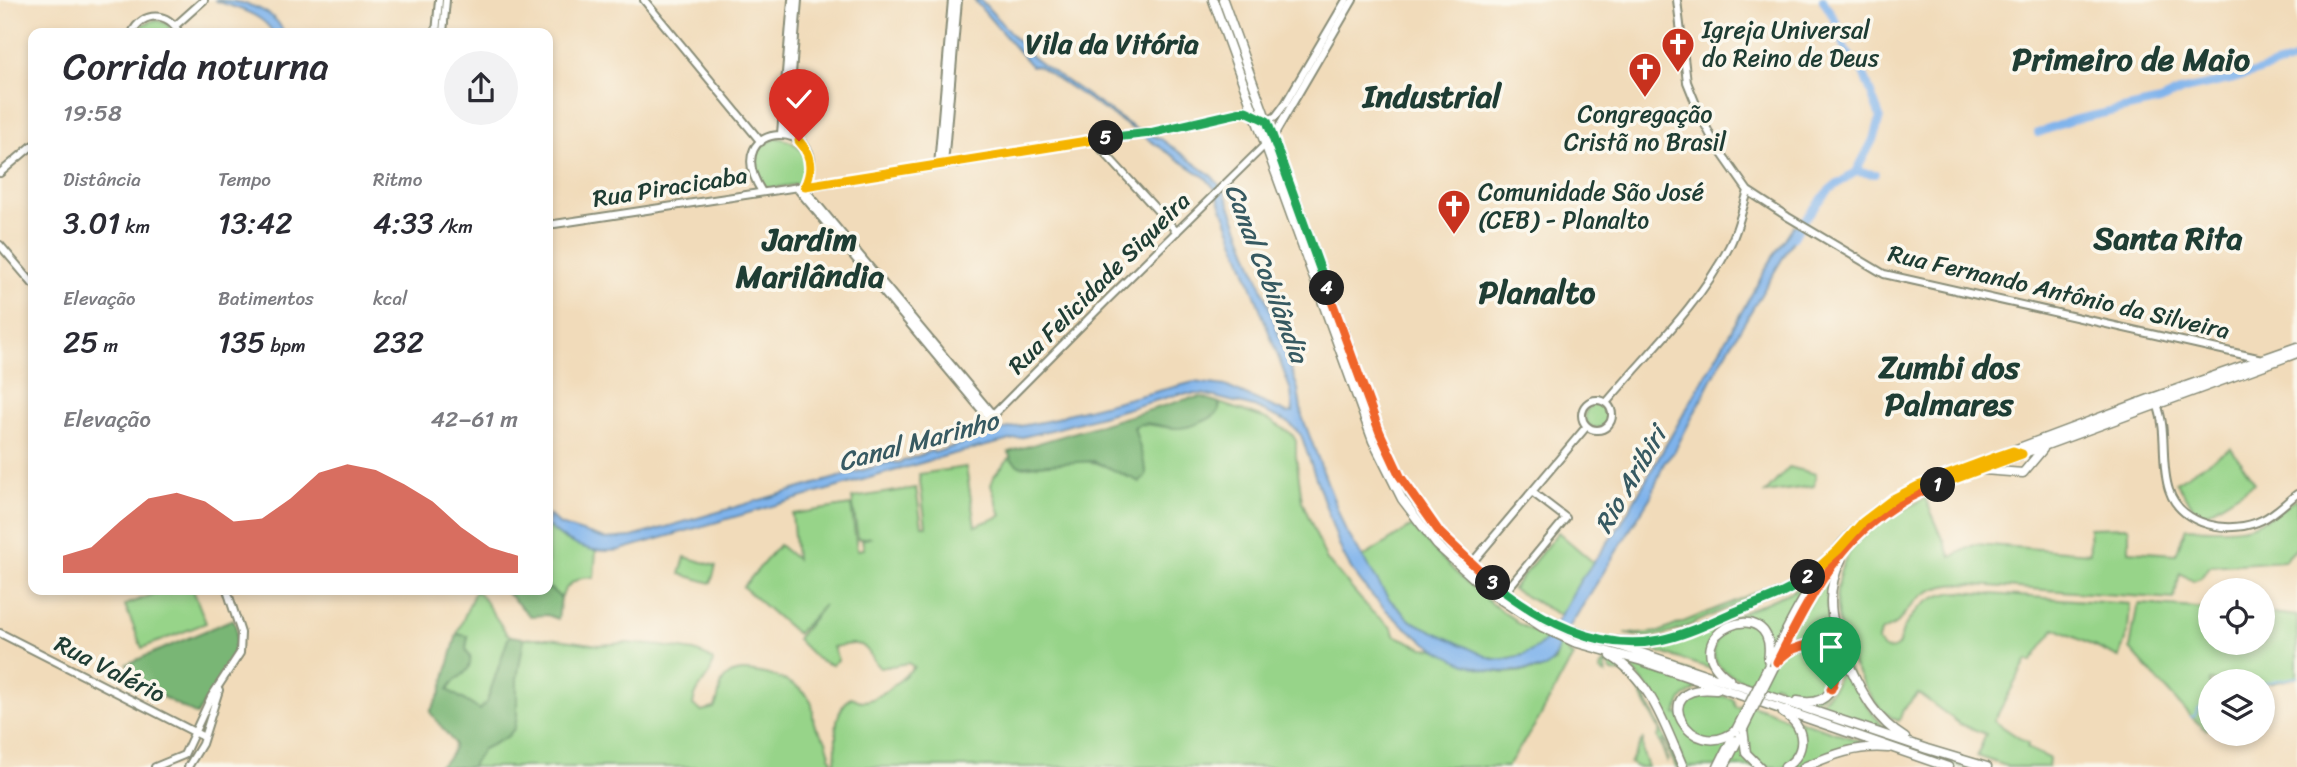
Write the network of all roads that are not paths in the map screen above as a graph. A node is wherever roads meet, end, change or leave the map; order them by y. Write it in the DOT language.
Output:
graph roads {
  1 [pos="204,0"];
  2 [pos="439,0"];
  3 [pos="446,0"];
  4 [pos="644,0"];
  5 [pos="792,0"];
  6 [pos="798,0"];
  7 [pos="952,0"];
  8 [pos="958,0"];
  9 [pos="1213,0"];
  10 [pos="1223,0"];
  11 [pos="1346,0"];
  12 [pos="1353,0"];
  13 [pos="1677,0"];
  14 [pos="175,26"];
  15 [pos="136,28"];
  16 [pos="438,28"];
  17 [pos="439,28"];
  18 [pos="1254,113"];
  19 [pos="1267,121"];
  20 [pos="1258,124"];
  21 [pos="784,134"];
  22 [pos="1273,137"];
  23 [pos="1093,140"];
  24 [pos="761,142"];
  25 [pos="1265,145"];
  26 [pos="28,149"];
  27 [pos="941,165"];
  28 [pos="0,173"];
  29 [pos="801,186"];
  30 [pos="1748,191"];
  31 [pos="762,192"];
  32 [pos="553,224"];
  33 [pos="1177,232"];
  34 [pos="0,245"];
  35 [pos="28,278"];
  36 [pos="2297,347"];
  37 [pos="2297,353"];
  38 [pos="2244,354"];
  39 [pos="2264,359"];
  40 [pos="2250,368"];
  41 [pos="1606,403"];
  42 [pos="2157,404"];
  43 [pos="1587,426"];
  44 [pos="2048,444"];
  45 [pos="2017,453"];
  46 [pos="2029,465"];
  47 [pos="1975,471"];
  48 [pos="1532,492"];
  49 [pos="2297,494"];
  50 [pos="1842,549"];
  51 [pos="1471,564"];
  52 [pos="1465,572"];
  53 [pos="1505,592"];
  54 [pos="228,595"];
  55 [pos="1803,603"];
  56 [pos="1552,627"];
  57 [pos="0,633"];
  58 [pos="1570,635"];
  59 [pos="1594,638"];
  60 [pos="1595,648"];
  61 [pos="1777,662"];
  62 [pos="1767,669"];
  63 [pos="226,675"];
  64 [pos="1740,686"];
  65 [pos="1733,692"];
  66 [pos="1771,700"];
  67 [pos="1740,729"];
  68 [pos="195,734"];
  69 [pos="204,737"];
  70 [pos="1690,742"];
  71 [pos="1919,746"];
  72 [pos="1700,747"];
  73 [pos="1906,751"];
  74 [pos="184,755"];
  75 [pos="189,766"];
  76 [pos="155,767"];
  77 [pos="1683,767"];
  78 [pos="1718,767"];
  79 [pos="1724,767"];
  80 [pos="1760,767"];
  81 [pos="1785,767"];
  82 [pos="1804,767"];
  83 [pos="1948,767"];
  84 [pos="1987,767"];
  1 -- 14 [label="street"];
  2 -- 16 [label="street"];
  3 -- 17 [label="street"];
  4 -- 24 [label="street"];
  5 -- 21 [label="street"];
  6 -- 21 [label="street"];
  7 -- 27 [label="street"];
  8 -- 27 [label="street"];
  9 -- 18 [label="main road"];
  10 -- 19 [label="main road"];
  11 -- 19 [label="street"];
  12 -- 22 [label="street, Rua Felicidade Siqueira"];
  13 -- 30 [label="street"];
  14 -- 15 [label="street"];
  18 -- 19 [label="street"];
  18 -- 20 [label="main road"];
  18 -- 23 [label="street, Rua Piracicaba"];
  19 -- 20 [label="main road"];
  19 -- 22 [label="main road"];
  20 -- 25 [label="main road"];
  21 -- 24 [label="street"];
  21 -- 29 [label="street"];
  22 -- 25 [label="street, Rua Felicidade Siqueira"];
  22 -- 51 [label="main road"];
  23 -- 27 [label="street, Rua Piracicaba"];
  23 -- 33 [label="street"];
  24 -- 31 [label="street"];
  25 -- 33 [label="street, Rua Felicidade Siqueira"];
  25 -- 52 [label="main road"];
  26 -- 28 [label="street"];
  27 -- 29 [label="street, Rua Piracicaba"];
  29 -- 31 [label="street, Rua Piracicaba"];
  29 -- 33 [label="street, Rua Felicidade Siqueira"];
  30 -- 38 [label="street, Rua Fernando Antônio da Silveira"];
  30 -- 41 [label="street"];
  31 -- 32 [label="street, Rua Piracicaba"];
  34 -- 35 [label="street"];
  36 -- 39 [label="main road"];
  37 -- 40 [label="main road"];
  38 -- 39 [label="street, Rua Fernando Antônio da Silveira"];
  38 -- 40 [label="street, Rua Fernando Antônio da Silveira"];
  39 -- 40 [label="main road"];
  40 -- 42 [label="main road"];
  40 -- 45 [label="main road"];
  41 -- 43 [label="street"];
  41 -- 43 [label="street"];
  42 -- 44 [label="main road"];
  42 -- 49 [label="street"];
  43 -- 48 [label="street"];
  44 -- 45 [label="main road"];
  44 -- 46 [label="main road"];
  45 -- 46 [label="main road"];
  45 -- 47 [label="main road"];
  45 -- 50 [label="main road"];
  46 -- 47 [label="main road"];
  47 -- 50 [label="main road"];
  48 -- 51 [label="street"];
  48 -- 53 [label="street"];
  50 -- 55 [label="main road"];
  50 -- 59 [label="main road"];
  50 -- 71 [label="main road"];
  51 -- 52 [label="main road"];
  51 -- 53 [label="main road"];
  52 -- 56 [label="main road"];
  53 -- 56 [label="main road"];
  54 -- 63 [label="street"];
  55 -- 61 [label="main road"];
  55 -- 62 [label="main road"];
  56 -- 58 [label="main road"];
  57 -- 68 [label="street, Rua Valério"];
  58 -- 59 [label="main road"];
  58 -- 60 [label="main road"];
  59 -- 64 [label="main road"];
  60 -- 65 [label="main road"];
  60 -- 77 [label="main road"];
  61 -- 66 [label="main road"];
  61 -- 67 [label="main road, bridge"];
  62 -- 64 [label="main road"];
  62 -- 67 [label="main road, bridge"];
  63 -- 68 [label="street"];
  63 -- 69 [label="street"];
  64 -- 66 [label="main road"];
  65 -- 66 [label="main road"];
  65 -- 70 [label="main road"];
  66 -- 71 [label="main road"];
  66 -- 73 [label="main road"];
  66 -- 81 [label="main road"];
  67 -- 72 [label="main road"];
  67 -- 78 [label="main road"];
  67 -- 79 [label="main road"];
  67 -- 80 [label="main road"];
  68 -- 69 [label="street, Rua Valério"];
  68 -- 74 [label="street"];
  69 -- 75 [label="street"];
  71 -- 84 [label="main road"];
  73 -- 82 [label="main road"];
  73 -- 83 [label="main road"];
  74 -- 75 [label="street"];
  74 -- 76 [label="street"];
}
